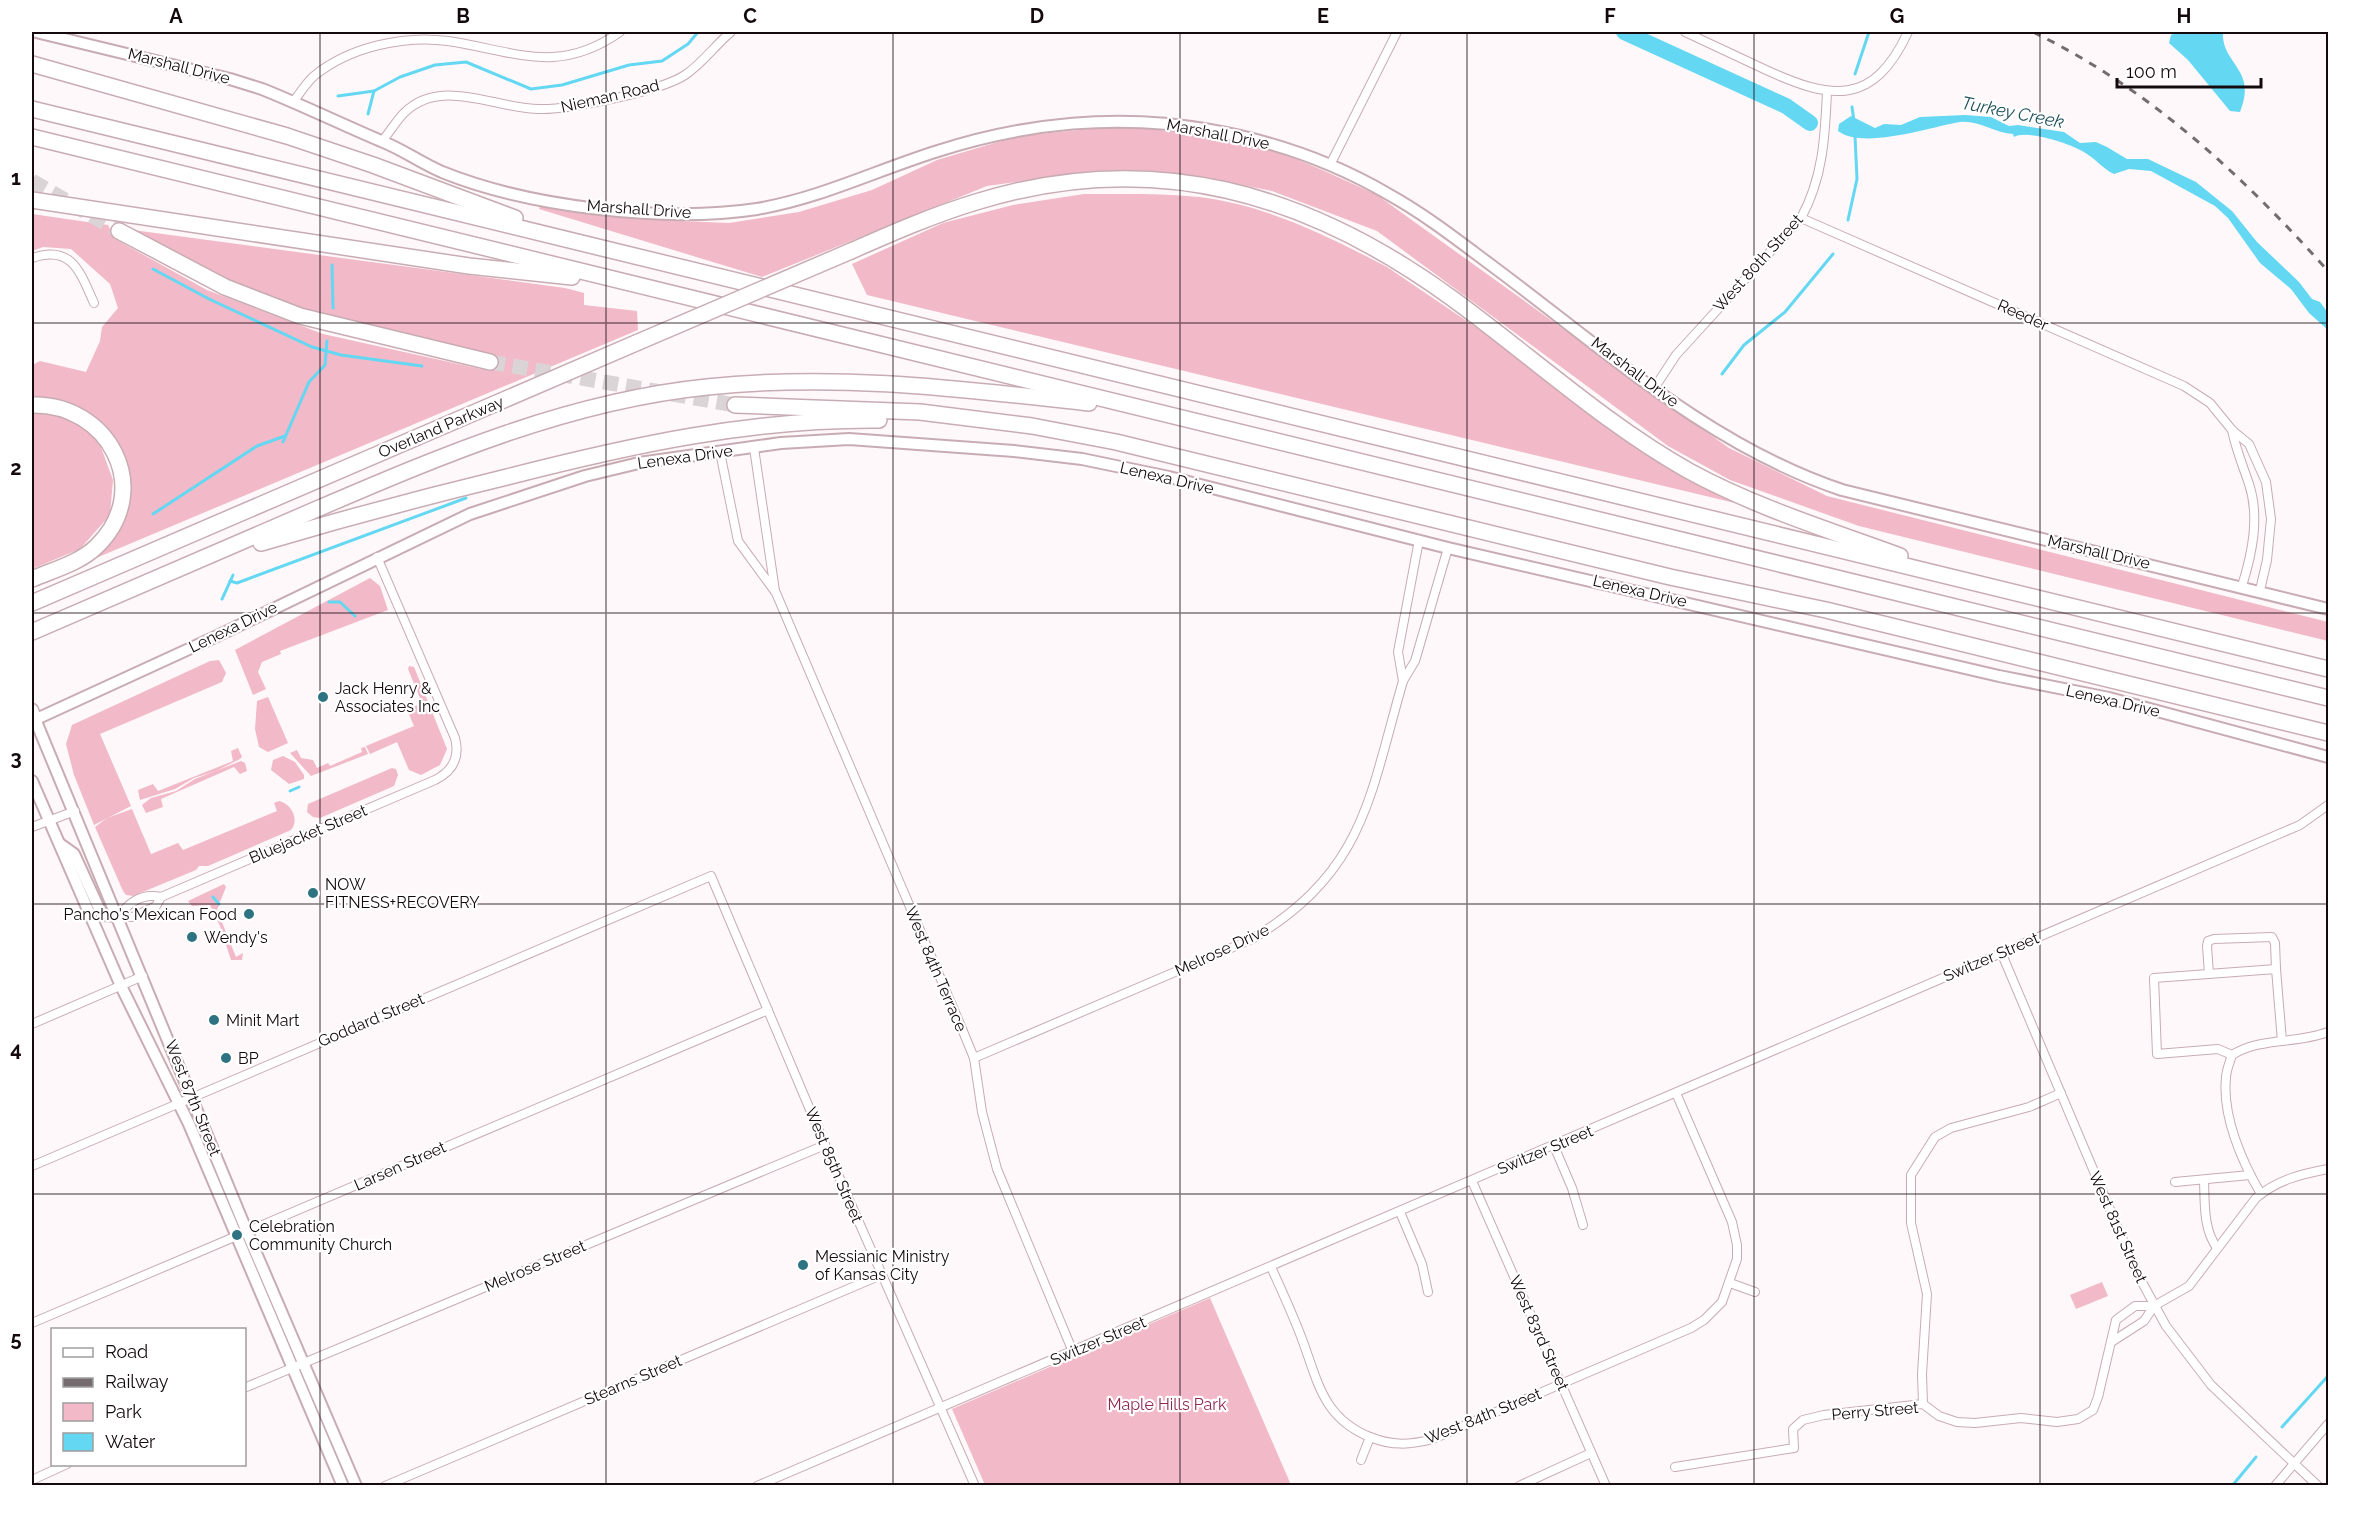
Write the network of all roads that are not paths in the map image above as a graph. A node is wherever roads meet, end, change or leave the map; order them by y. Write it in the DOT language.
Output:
graph roads {
  1 [pos="36,32"];
  2 [pos="620,32"];
  3 [pos="731,32"];
  4 [pos="1397,32"];
  5 [pos="1685,32"];
  6 [pos="1908,32"];
  7 [pos="32,64"];
  8 [pos="1827,92"];
  9 [pos="294,101"];
  10 [pos="32,109"];
  11 [pos="32,137"];
  12 [pos="382,141"];
  13 [pos="1330,165"];
  14 [pos="32,200"];
  15 [pos="1801,218"];
  16 [pos="119,231"];
  17 [pos="582,243"];
  18 [pos="32,258"];
  19 [pos="632,283"];
  20 [pos="94,303"];
  21 [pos="490,362"];
  22 [pos="1655,387"];
  23 [pos="32,405"];
  24 [pos="735,405"];
  25 [pos="1146,409"];
  26 [pos="1032,426"];
  27 [pos="2232,430"];
  28 [pos="754,448"];
  29 [pos="720,452"];
  30 [pos="1419,540"];
  31 [pos="1448,548"];
  32 [pos="377,557"];
  33 [pos="194,562"];
  34 [pos="32,579"];
  35 [pos="1971,582"];
  36 [pos="2242,586"];
  37 [pos="2260,590"];
  38 [pos="776,593"];
  39 [pos="32,603"];
  40 [pos="2328,609"];
  41 [pos="32,632"];
  42 [pos="2328,669"];
  43 [pos="1403,681"];
  44 [pos="2328,699"];
  45 [pos="33,716"];
  46 [pos="2328,733"];
  47 [pos="2328,757"];
  48 [pos="32,781"];
  49 [pos="2328,805"];
  50 [pos="75,811"];
  51 [pos="49,821"];
  52 [pos="32,827"];
  53 [pos="58,842"];
  54 [pos="711,876"];
  55 [pos="161,897"];
  56 [pos="119,916"];
  57 [pos="2001,952"];
  58 [pos="2276,969"];
  59 [pos="2209,974"];
  60 [pos="143,976"];
  61 [pos="121,986"];
  62 [pos="768,1010"];
  63 [pos="32,1024"];
  64 [pos="2328,1032"];
  65 [pos="2282,1041"];
  66 [pos="2232,1055"];
  67 [pos="974,1058"];
  68 [pos="2061,1093"];
  69 [pos="1676,1094"];
  70 [pos="192,1096"];
  71 [pos="178,1103"];
  72 [pos="825,1145"];
  73 [pos="1554,1146"];
  74 [pos="32,1166"];
  75 [pos="2328,1169"];
  76 [pos="2250,1175"];
  77 [pos="1472,1181"];
  78 [pos="2204,1181"];
  79 [pos="2175,1182"];
  80 [pos="2261,1194"];
  81 [pos="1400,1212"];
  82 [pos="1583,1225"];
  83 [pos="247,1232"];
  84 [pos="235,1235"];
  85 [pos="2217,1248"];
  86 [pos="1271,1267"];
  87 [pos="881,1275"];
  88 [pos="1730,1283"];
  89 [pos="1428,1292"];
  90 [pos="1755,1292"];
  91 [pos="2154,1306"];
  92 [pos="32,1323"];
  93 [pos="2113,1341"];
  94 [pos="1073,1352"];
  95 [pos="304,1364"];
  96 [pos="292,1368"];
  97 [pos="1561,1384"];
  98 [pos="246,1387"];
  99 [pos="1923,1404"];
  100 [pos="940,1407"];
  101 [pos="2328,1424"];
  102 [pos="1370,1437"];
  103 [pos="1591,1453"];
  104 [pos="1361,1460"];
  105 [pos="2295,1463"];
  106 [pos="62,1466"];
  107 [pos="1675,1467"];
  108 [pos="32,1480"];
  109 [pos="772,1482"];
  110 [pos="343,1485"];
  111 [pos="356,1485"];
  112 [pos="385,1485"];
  113 [pos="757,1485"];
  114 [pos="975,1485"];
  115 [pos="1519,1485"];
  116 [pos="1606,1485"];
  117 [pos="2275,1485"];
  118 [pos="2318,1485"];
  1 -- 9 [label="street, Marshall Drive"];
  2 -- 9 [label="street"];
  3 -- 12 [label="street, Nieman Road"];
  4 -- 13 [label="street"];
  5 -- 8 [label="street"];
  6 -- 8 [label="street"];
  7 -- 17 [label="highway"];
  8 -- 15 [label="street, West 80th Street"];
  9 -- 12 [label="street, Marshall Drive"];
  10 -- 17 [label="highway"];
  11 -- 19 [label="highway"];
  12 -- 13 [label="street, Marshall Drive"];
  13 -- 22 [label="street, Marshall Drive"];
  14 -- 19 [label="highway"];
  15 -- 22 [label="street, West 80th Street"];
  15 -- 27 [label="street, Reeder"];
  16 -- 21 [label="highway"];
  17 -- 35 [label="highway"];
  18 -- 20 [label="street"];
  19 -- 25 [label="highway"];
  22 -- 36 [label="street, Marshall Drive"];
  23 -- 34 [label="highway"];
  24 -- 26 [label="highway"];
  25 -- 33 [label="highway"];
  25 -- 44 [label="highway"];
  26 -- 33 [label="highway"];
  26 -- 46 [label="highway"];
  27 -- 36 [label="street, Reeder"];
  27 -- 37 [label="street, Reeder"];
  28 -- 29 [label="street, Lenexa Drive"];
  28 -- 30 [label="street, Lenexa Drive"];
  28 -- 38 [label="street, West 84th Terrace"];
  29 -- 32 [label="street, Lenexa Drive"];
  29 -- 38 [label="street, West 84th Terrace"];
  30 -- 31 [label="street, Lenexa Drive"];
  30 -- 43 [label="street, Melrose Drive"];
  31 -- 43 [label="street, Melrose Drive"];
  31 -- 47 [label="street, Lenexa Drive"];
  32 -- 45 [label="street, Lenexa Drive"];
  32 -- 55 [label="street, Bluejacket Street"];
  33 -- 41 [label="highway"];
  35 -- 39 [label="highway, Overland Parkway, bridge"];
  35 -- 42 [label="highway"];
  36 -- 37 [label="street, Marshall Drive"];
  37 -- 40 [label="street, Marshall Drive"];
  38 -- 67 [label="street, West 84th Terrace"];
  43 -- 67 [label="street, Melrose Drive"];
  45 -- 50 [label="street, West 87th Street"];
  48 -- 51 [label="street, West 87th Street"];
  49 -- 57 [label="street, Switzer Street"];
  50 -- 51 [label="street"];
  50 -- 56 [label="street, West 87th Street"];
  51 -- 52 [label="street"];
  51 -- 53 [label="street, West 87th Street"];
  53 -- 56 [label="street"];
  53 -- 61 [label="street, West 87th Street"];
  54 -- 62 [label="street, West 85th Street"];
  54 -- 70 [label="street, Goddard Street"];
  55 -- 56 [label="street, Bluejacket Street"];
  55 -- 56 [label="street, Bluejacket Street"];
  56 -- 60 [label="street, West 87th Street"];
  57 -- 68 [label="street, West 81st Street"];
  57 -- 69 [label="street, Switzer Street"];
  58 -- 59 [label="street"];
  58 -- 59 [label="street"];
  58 -- 65 [label="street"];
  59 -- 66 [label="street"];
  60 -- 61 [label="street"];
  60 -- 70 [label="street, West 87th Street"];
  61 -- 63 [label="street"];
  61 -- 71 [label="street, West 87th Street"];
  62 -- 72 [label="street, West 85th Street"];
  62 -- 83 [label="street, Larsen Street"];
  64 -- 65 [label="street"];
  65 -- 66 [label="street"];
  66 -- 76 [label="street"];
  67 -- 94 [label="street, West 84th Terrace"];
  68 -- 91 [label="street, West 81st Street"];
  68 -- 99 [label="street"];
  69 -- 73 [label="street, Switzer Street"];
  69 -- 88 [label="street"];
  70 -- 71 [label="street, Goddard Street"];
  70 -- 83 [label="street, West 87th Street"];
  71 -- 74 [label="street, Goddard Street"];
  71 -- 84 [label="street, West 87th Street"];
  72 -- 87 [label="street, West 85th Street"];
  72 -- 95 [label="street, Melrose Street"];
  73 -- 77 [label="street, Switzer Street"];
  73 -- 82 [label="street"];
  75 -- 80 [label="street, Perry Street"];
  76 -- 78 [label="street"];
  76 -- 80 [label="street"];
  77 -- 81 [label="street, Switzer Street"];
  77 -- 97 [label="street, West 83rd Street"];
  78 -- 79 [label="street"];
  78 -- 85 [label="street"];
  80 -- 85 [label="street, Perry Street"];
  81 -- 86 [label="street, Switzer Street"];
  81 -- 89 [label="street"];
  83 -- 84 [label="street, Larsen Street"];
  83 -- 95 [label="street, West 87th Street"];
  84 -- 92 [label="street, Larsen Street"];
  84 -- 96 [label="street, West 87th Street"];
  85 -- 91 [label="street, Perry Street"];
  86 -- 94 [label="street, Switzer Street"];
  86 -- 102 [label="street, West 84th Street"];
  87 -- 100 [label="street, West 85th Street"];
  87 -- 112 [label="street, Stearns Street"];
  88 -- 90 [label="street"];
  88 -- 97 [label="street"];
  91 -- 93 [label="street, Perry Street"];
  91 -- 93 [label="street, Perry Street"];
  91 -- 105 [label="street, West 81st Street"];
  93 -- 99 [label="street, Perry Street"];
  94 -- 100 [label="street, Switzer Street"];
  95 -- 96 [label="street, Melrose Street"];
  95 -- 111 [label="street, West 87th Street"];
  96 -- 98 [label="street, Melrose Street"];
  96 -- 110 [label="street, West 87th Street"];
  97 -- 102 [label="street, West 84th Street"];
  97 -- 103 [label="street, West 83rd Street"];
  99 -- 107 [label="street, Perry Street"];
  100 -- 109 [label="street, Switzer Street"];
  100 -- 114 [label="street, West 85th Street"];
  101 -- 105 [label="street"];
  102 -- 104 [label="street"];
  103 -- 115 [label="street"];
  103 -- 116 [label="street, West 83rd Street"];
  105 -- 117 [label="street"];
  105 -- 118 [label="street, West 81st Street"];
  106 -- 108 [label="street"];
  109 -- 113 [label="street, Switzer Street"];
}
